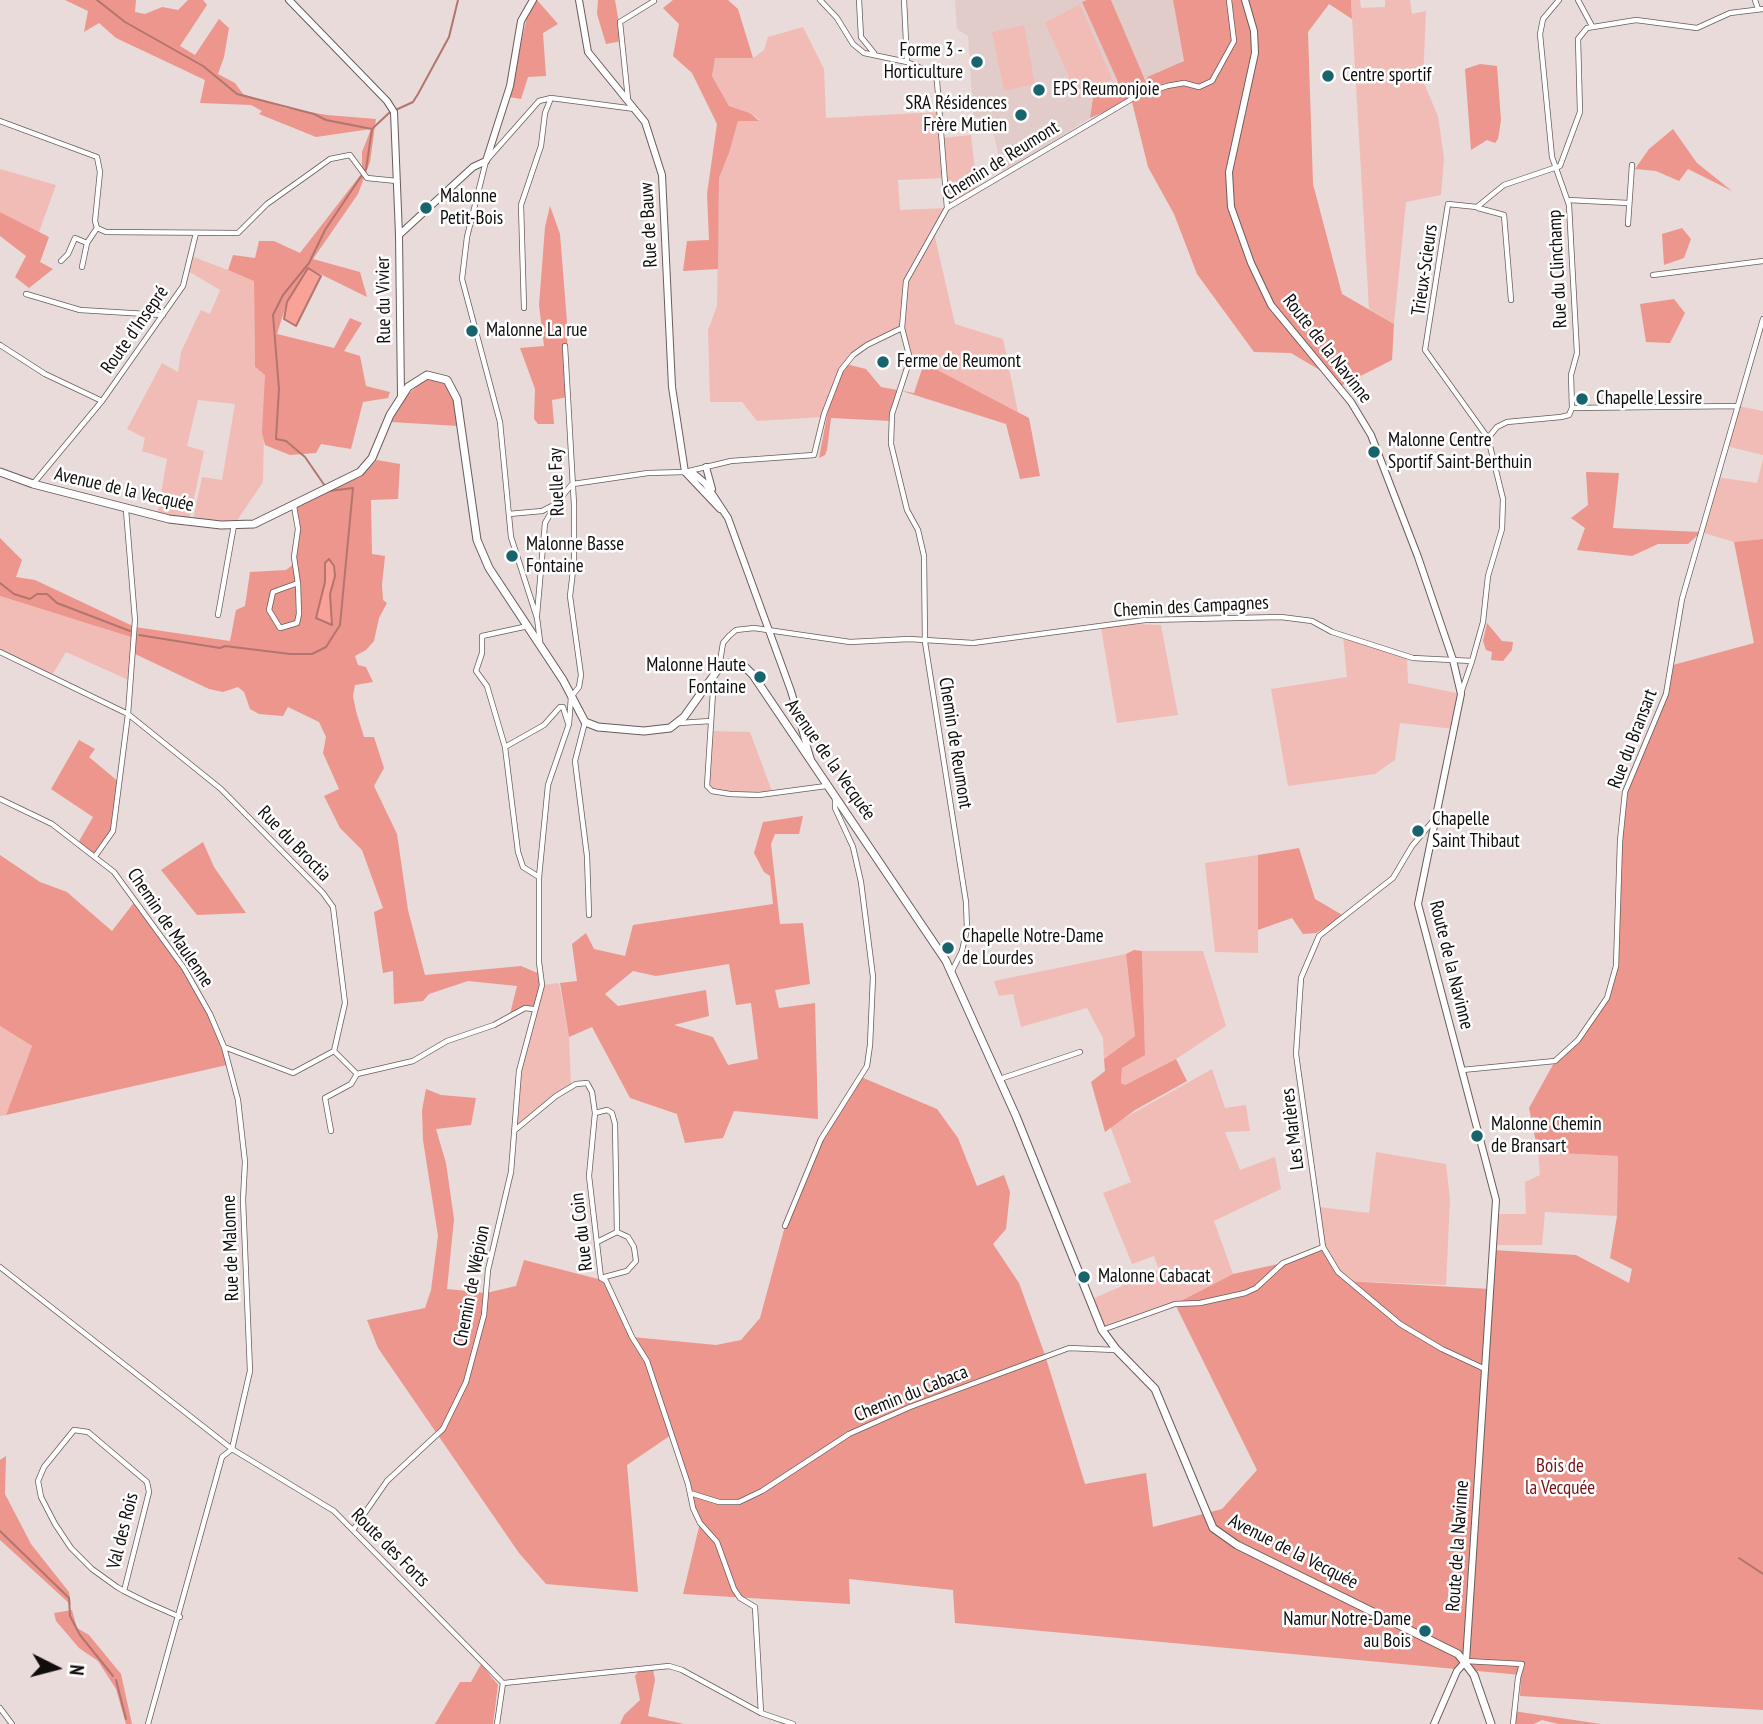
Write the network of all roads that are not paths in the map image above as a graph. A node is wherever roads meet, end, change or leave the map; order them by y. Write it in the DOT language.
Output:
graph roads {
  1 [pos="289,0"];
  2 [pos="533,0"];
  3 [pos="579,0"];
  4 [pos="820,0"];
  5 [pos="859,0"];
  6 [pos="904,0"];
  7 [pos="1230,0"];
  8 [pos="1245,0"];
  9 [pos="1559,0"];
  10 [pos="1578,0"];
  11 [pos="1755,0"];
  12 [pos="654,1"];
  13 [pos="1761,9"];
  14 [pos="1592,26"];
  15 [pos="877,56"];
  16 [pos="906,61"];
  17 [pos="551,98"];
  18 [pos="628,99"];
  19 [pos="636,109"];
  20 [pos="0,121"];
  21 [pos="486,161"];
  22 [pos="1632,165"];
  23 [pos="1556,167"];
  24 [pos="397,181"];
  25 [pos="1568,200"];
  26 [pos="1628,203"];
  27 [pos="1478,207"];
  28 [pos="947,208"];
  29 [pos="1628,224"];
  30 [pos="97,228"];
  31 [pos="196,233"];
  32 [pos="399,235"];
  33 [pos="87,243"];
  34 [pos="61,261"];
  35 [pos="1763,261"];
  36 [pos="82,267"];
  37 [pos="1653,275"];
  38 [pos="26,294"];
  39 [pos="1511,300"];
  40 [pos="524,308"];
  41 [pos="163,315"];
  42 [pos="1763,319"];
  43 [pos="902,328"];
  44 [pos="0,345"];
  45 [pos="565,346"];
  46 [pos="401,396"];
  47 [pos="102,401"];
  48 [pos="1738,406"];
  49 [pos="1572,408"];
  50 [pos="1488,438"];
  51 [pos="706,467"];
  52 [pos="0,472"];
  53 [pos="685,472"];
  54 [pos="33,484"];
  55 [pos="573,484"];
  56 [pos="714,494"];
  57 [pos="556,503"];
  58 [pos="294,506"];
  59 [pos="126,510"];
  60 [pos="509,514"];
  61 [pos="728,518"];
  62 [pos="234,526"];
  63 [pos="298,583"];
  64 [pos="218,615"];
  65 [pos="537,618"];
  66 [pos="528,625"];
  67 [pos="769,629"];
  68 [pos="925,642"];
  69 [pos="541,648"];
  70 [pos="0,652"];
  71 [pos="1453,660"];
  72 [pos="1472,661"];
  73 [pos="717,672"];
  74 [pos="1461,694"];
  75 [pos="571,697"];
  76 [pos="128,714"];
  77 [pos="710,721"];
  78 [pos="585,722"];
  79 [pos="679,723"];
  80 [pos="569,724"];
  81 [pos="505,747"];
  82 [pos="811,760"];
  83 [pos="829,785"];
  84 [pos="835,795"];
  85 [pos="0,799"];
  86 [pos="1433,821"];
  87 [pos="96,855"];
  88 [pos="539,877"];
  89 [pos="589,915"];
  90 [pos="951,972"];
  91 [pos="533,1009"];
  92 [pos="224,1047"];
  93 [pos="334,1051"];
  94 [pos="1080,1052"];
  95 [pos="1462,1070"];
  96 [pos="356,1074"];
  97 [pos="999,1080"];
  98 [pos="595,1113"];
  99 [pos="515,1130"];
  100 [pos="331,1131"];
  101 [pos="785,1226"];
  102 [pos="617,1232"];
  103 [pos="599,1241"];
  104 [pos="1323,1247"];
  105 [pos="0,1267"];
  106 [pos="601,1278"];
  107 [pos="1102,1330"];
  108 [pos="1116,1349"];
  109 [pos="1485,1369"];
  110 [pos="232,1449"];
  111 [pos="689,1492"];
  112 [pos="353,1530"];
  113 [pos="124,1591"];
  114 [pos="180,1617"];
  115 [pos="1466,1661"];
  116 [pos="503,1683"];
  117 [pos="0,1708"];
  118 [pos="761,1713"];
  119 [pos="12,1724"];
  120 [pos="148,1724"];
  121 [pos="497,1724"];
  122 [pos="793,1724"];
  123 [pos="1434,1724"];
  124 [pos="1491,1724"];
  125 [pos="1513,1724"];
  1 -- 24 [label="street"];
  2 -- 21 [label="street"];
  3 -- 18 [label="street, Rue de Bauw"];
  4 -- 15 [label="street"];
  5 -- 15 [label="street"];
  6 -- 16 [label="street"];
  7 -- 28 [label="street, Chemin de Reumont"];
  8 -- 71 [label="street, Route de la Navinne"];
  9 -- 23 [label="street, Rue du Clinchamp"];
  10 -- 14 [label="street"];
  11 -- 13 [label="street"];
  12 -- 18 [label="street"];
  13 -- 14 [label="street"];
  14 -- 23 [label="street"];
  15 -- 16 [label="street"];
  16 -- 28 [label="street"];
  17 -- 19 [label="street"];
  17 -- 21 [label="street"];
  17 -- 40 [label="street"];
  18 -- 19 [label="street, Rue de Bauw"];
  19 -- 53 [label="street, Rue de Bauw"];
  20 -- 30 [label="street"];
  21 -- 32 [label="street, Rue du Vivier"];
  21 -- 60 [label="street"];
  22 -- 26 [label="street"];
  23 -- 25 [label="street, Rue du Clinchamp"];
  23 -- 27 [label="street"];
  24 -- 31 [label="street"];
  24 -- 32 [label="street"];
  25 -- 26 [label="street"];
  25 -- 49 [label="street, Rue du Clinchamp"];
  26 -- 29 [label="street"];
  27 -- 39 [label="street"];
  27 -- 50 [label="street, Trieux-Scieurs"];
  28 -- 43 [label="street, Chemin de Reumont"];
  30 -- 31 [label="street"];
  30 -- 33 [label="street"];
  31 -- 41 [label="street, Route d'Insepré"];
  32 -- 46 [label="street, Rue du Vivier"];
  33 -- 34 [label="street"];
  33 -- 36 [label="street"];
  35 -- 37 [label="street"];
  38 -- 41 [label="street"];
  41 -- 47 [label="street, Route d'Insepré"];
  42 -- 48 [label="street, Rue du Bransart"];
  43 -- 51 [label="street"];
  43 -- 68 [label="street, Chemin de Reumont"];
  44 -- 47 [label="street"];
  45 -- 55 [label="street, Ruelle Fay"];
  46 -- 58 [label="main road, Avenue de la Vecquée"];
  46 -- 66 [label="main road, Avenue de la Vecquée"];
  47 -- 54 [label="street, Route d'Insepré"];
  48 -- 49 [label="street"];
  48 -- 95 [label="street, Rue du Bransart"];
  49 -- 50 [label="street"];
  50 -- 72 [label="street"];
  51 -- 53 [label="street"];
  51 -- 56 [label="street"];
  52 -- 54 [label="main road, Avenue de la Vecquée"];
  53 -- 55 [label="street"];
  53 -- 56 [label="street"];
  53 -- 61 [label="street"];
  54 -- 59 [label="main road, Avenue de la Vecquée"];
  55 -- 57 [label="street"];
  55 -- 75 [label="street, Ruelle Fay"];
  56 -- 61 [label="street"];
  57 -- 60 [label="street"];
  57 -- 65 [label="street"];
  58 -- 62 [label="main road, Avenue de la Vecquée"];
  58 -- 63 [label="street"];
  59 -- 62 [label="main road, Avenue de la Vecquée"];
  59 -- 76 [label="street"];
  60 -- 65 [label="street"];
  61 -- 67 [label="street"];
  62 -- 64 [label="street"];
  63 -- 63 [label="street"];
  65 -- 69 [label="street"];
  66 -- 69 [label="main road, Avenue de la Vecquée"];
  66 -- 81 [label="street"];
  67 -- 68 [label="street, Chemin des Campagnes"];
  67 -- 73 [label="street, Chemin des Campagnes"];
  67 -- 82 [label="street"];
  68 -- 71 [label="street, Chemin des Campagnes"];
  68 -- 90 [label="street, Chemin de Reumont"];
  69 -- 75 [label="main road, Avenue de la Vecquée"];
  70 -- 76 [label="street, Rue du Broctia"];
  71 -- 72 [label="street, Chemin des Campagnes"];
  71 -- 74 [label="street, Route de la Navinne"];
  72 -- 74 [label="street"];
  73 -- 77 [label="street, Chemin des Campagnes"];
  73 -- 79 [label="main road"];
  73 -- 82 [label="main road, Avenue de la Vecquée"];
  74 -- 86 [label="street, Route de la Navinne"];
  75 -- 78 [label="main road, Avenue de la Vecquée"];
  75 -- 80 [label="street"];
  76 -- 87 [label="street"];
  76 -- 93 [label="street, Rue du Broctia"];
  77 -- 79 [label="street"];
  77 -- 83 [label="street, Chemin des Campagnes"];
  78 -- 79 [label="main road"];
  78 -- 89 [label="street"];
  80 -- 81 [label="street"];
  80 -- 88 [label="street"];
  81 -- 88 [label="street"];
  82 -- 83 [label="main road, Avenue de la Vecquée"];
  83 -- 84 [label="main road, Avenue de la Vecquée"];
  84 -- 90 [label="main road, Avenue de la Vecquée"];
  84 -- 101 [label="street"];
  85 -- 87 [label="street, Chemin de Maulenne"];
  86 -- 95 [label="street, Route de la Navinne"];
  86 -- 104 [label="street, Les Marlères"];
  87 -- 92 [label="street, Chemin de Maulenne"];
  88 -- 91 [label="street"];
  90 -- 97 [label="main road, Avenue de la Vecquée"];
  91 -- 96 [label="street"];
  91 -- 99 [label="street, Chemin de Wépion"];
  92 -- 93 [label="street"];
  92 -- 110 [label="street, Rue de Malonne"];
  93 -- 96 [label="street"];
  94 -- 97 [label="street"];
  95 -- 109 [label="street, Route de la Navinne"];
  96 -- 100 [label="street"];
  97 -- 107 [label="main road, Avenue de la Vecquée"];
  98 -- 99 [label="street, Rue du Coin"];
  98 -- 102 [label="street"];
  98 -- 103 [label="street, Rue du Coin"];
  99 -- 112 [label="street, Chemin de Wépion"];
  102 -- 103 [label="street"];
  102 -- 106 [label="street"];
  103 -- 106 [label="street, Rue du Coin"];
  104 -- 107 [label="street"];
  104 -- 109 [label="street"];
  105 -- 110 [label="street, Route des Forts"];
  106 -- 111 [label="street, Rue du Coin"];
  107 -- 108 [label="main road, Avenue de la Vecquée"];
  108 -- 111 [label="street, Chemin du Cabaca"];
  108 -- 115 [label="main road, Avenue de la Vecquée"];
  109 -- 115 [label="street, Route de la Navinne"];
  110 -- 112 [label="street, Route des Forts"];
  110 -- 114 [label="street, Rue de Malonne"];
  111 -- 118 [label="street, Rue du Coin"];
  112 -- 116 [label="street, Route des Forts"];
  113 -- 113 [label="street, Val des Rois"];
  113 -- 114 [label="street, Val des Rois"];
  114 -- 120 [label="street, Rue de Malonne"];
  115 -- 123 [label="street"];
  115 -- 124 [label="main road"];
  115 -- 125 [label="street"];
  116 -- 118 [label="street"];
  116 -- 121 [label="street"];
  117 -- 119 [label="street"];
  118 -- 122 [label="street"];
}
